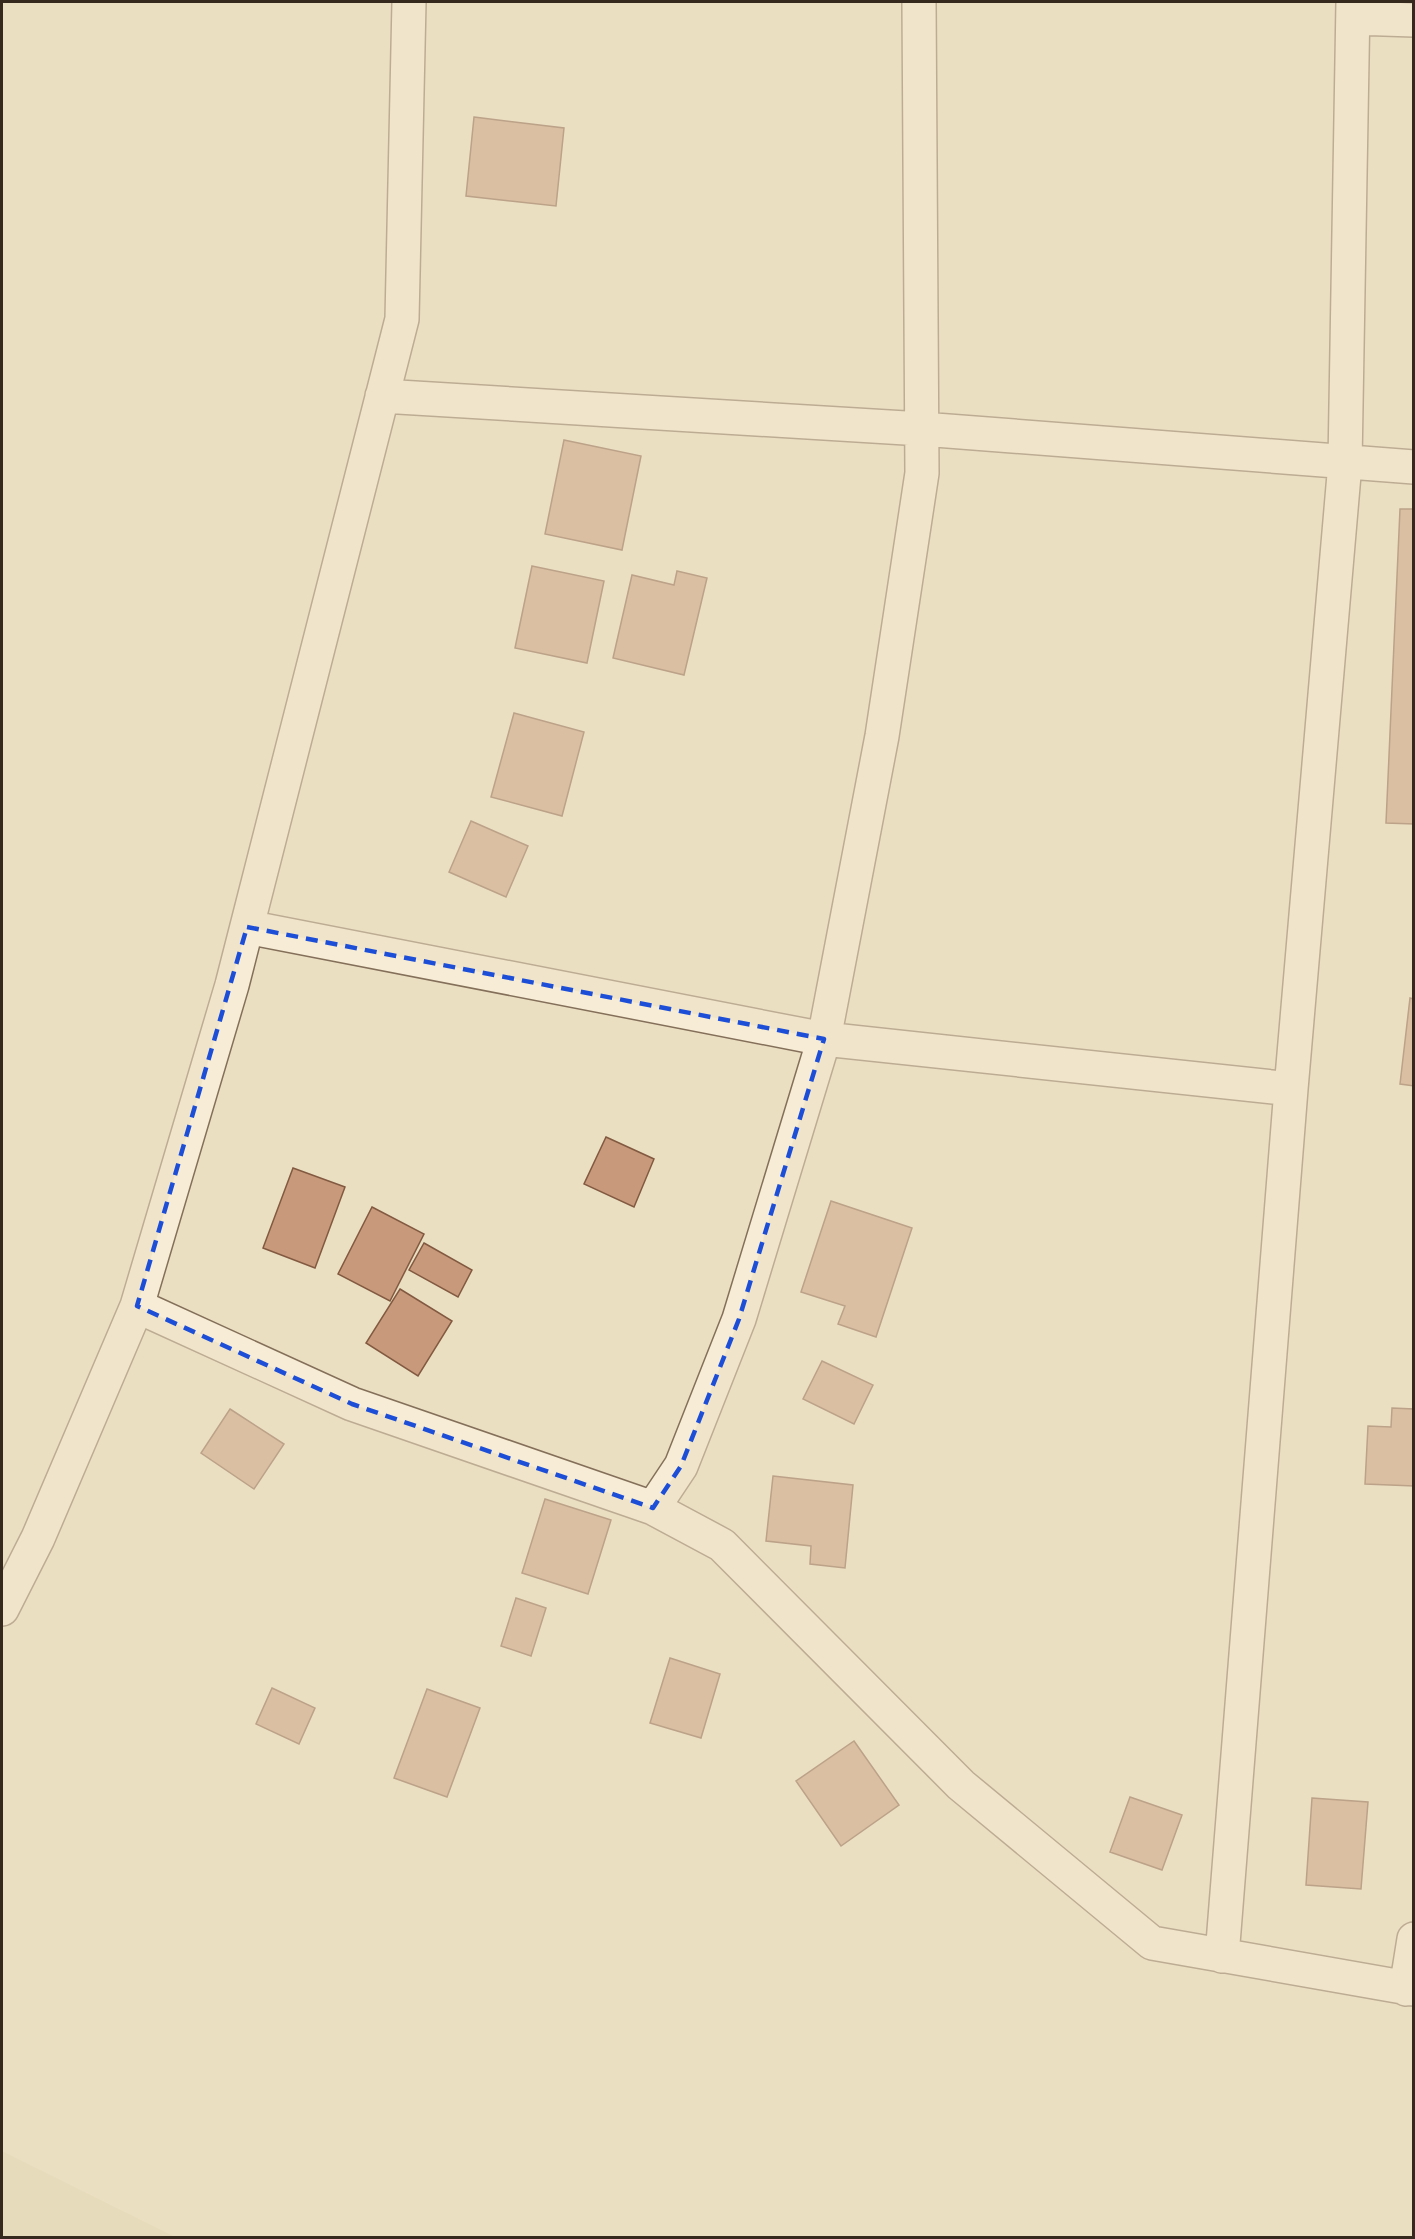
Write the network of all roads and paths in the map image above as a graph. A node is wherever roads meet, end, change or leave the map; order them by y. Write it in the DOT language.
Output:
graph roads {
  1 [pos="409,2"];
  2 [pos="919,2"];
  3 [pos="1354,10"];
  4 [pos="1413,20"];
  5 [pos="382,396"];
  6 [pos="922,429"];
  7 [pos="1345,463"];
  8 [pos="1413,467"];
  9 [pos="247,927"];
  10 [pos="824,1039"];
  11 [pos="1291,1089"];
  12 [pos="137,1306"];
  13 [pos="653,1508"];
  14 [pos="2,1609"];
  15 [pos="1413,1939"];
  16 [pos="1222,1956"];
  17 [pos="1410,1989"];
  1 -- 5 [label="street"];
  2 -- 6 [label="street"];
  3 -- 4 [label="street"];
  3 -- 7 [label="street"];
  5 -- 6 [label="street"];
  5 -- 9 [label="street"];
  6 -- 7 [label="street"];
  6 -- 10 [label="street"];
  7 -- 8 [label="street"];
  7 -- 11 [label="street"];
  9 -- 10 [label="street"];
  9 -- 12 [label="street"];
  10 -- 11 [label="street"];
  10 -- 13 [label="street"];
  11 -- 16 [label="street"];
  12 -- 13 [label="street"];
  12 -- 14 [label="street"];
  13 -- 16 [label="street"];
  15 -- 17 [label="street"];
  16 -- 17 [label="street"];
}
